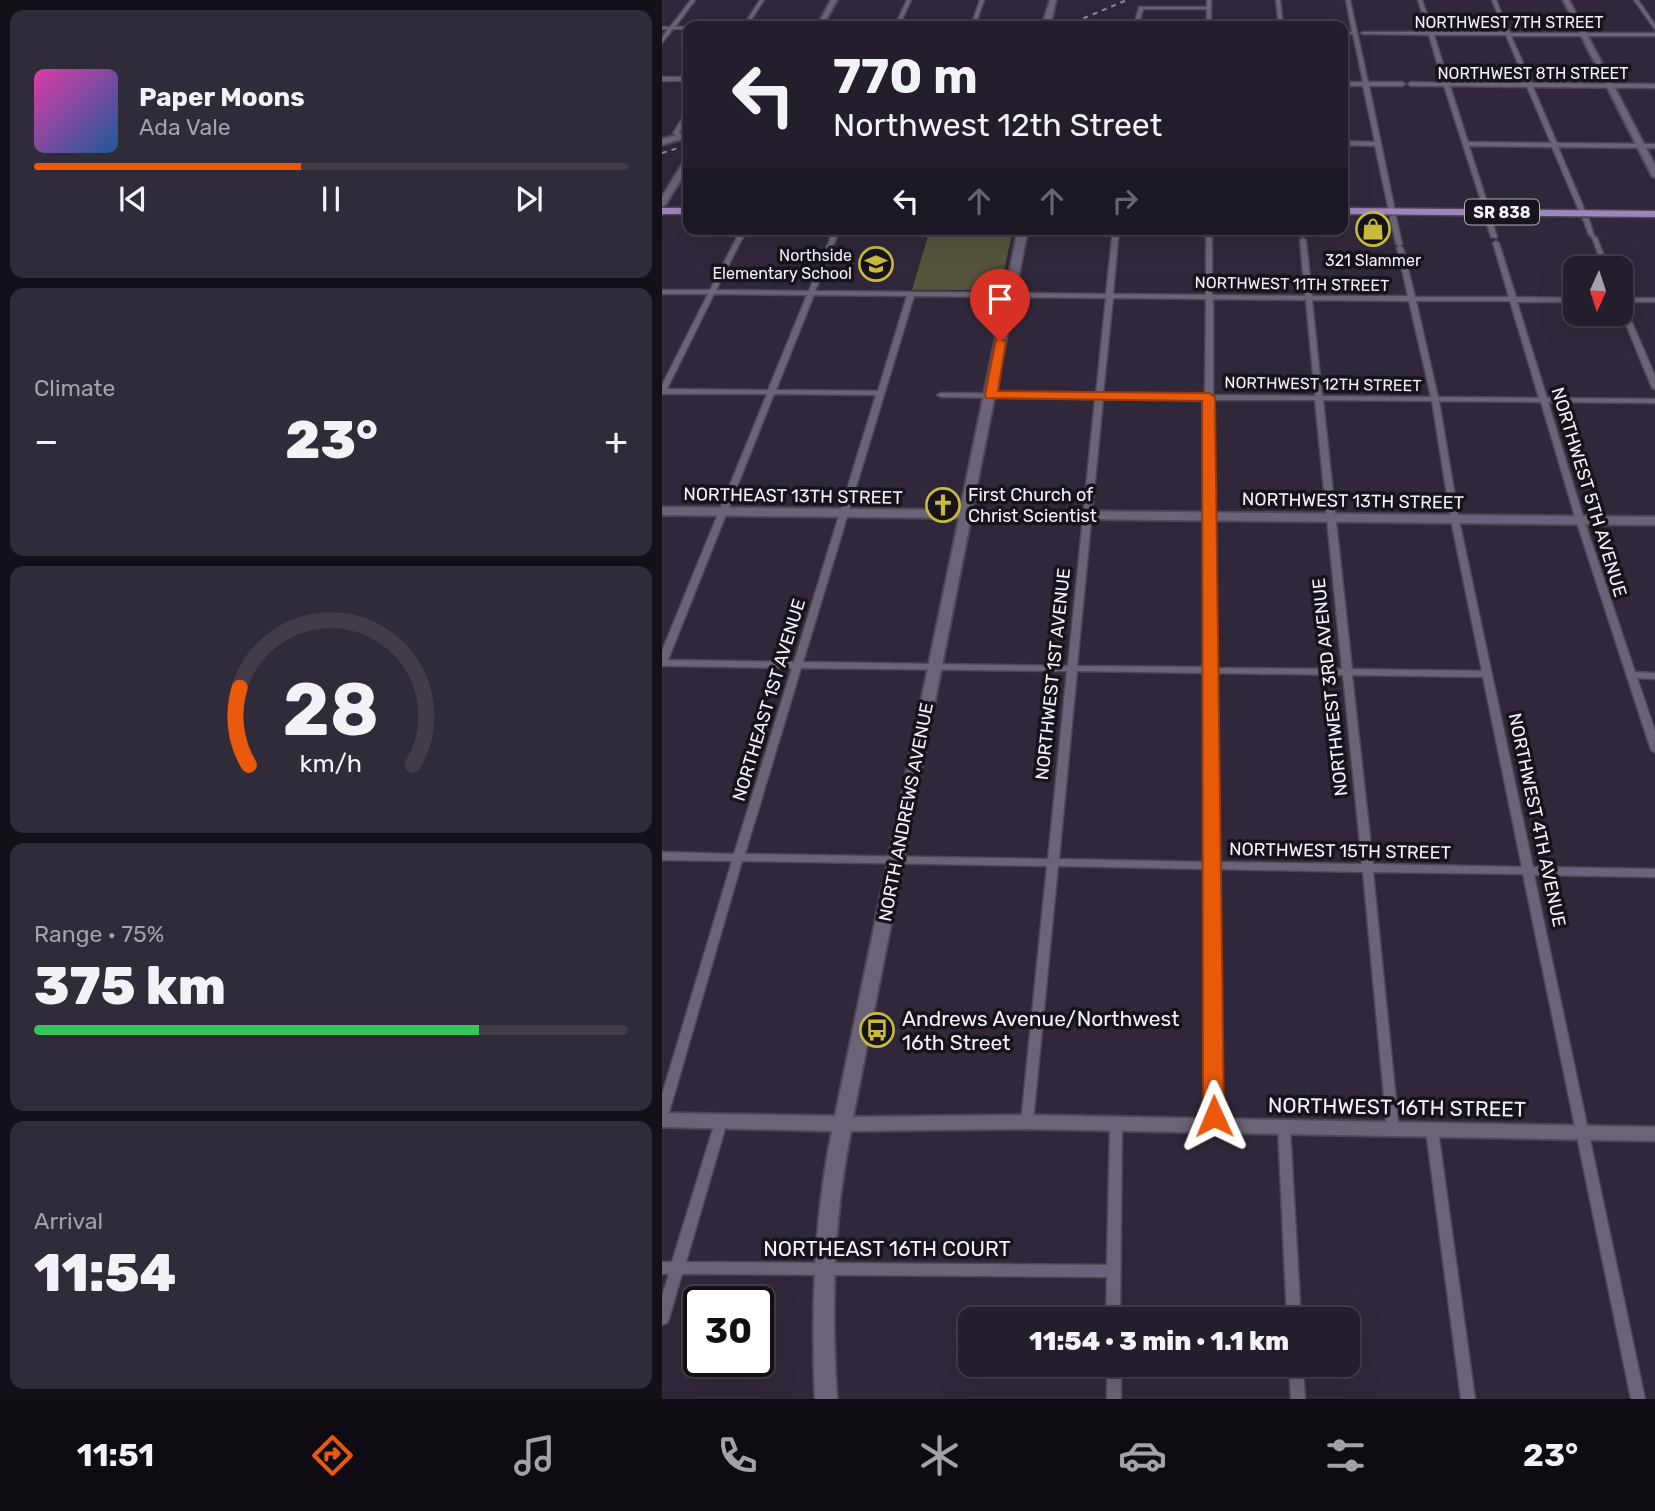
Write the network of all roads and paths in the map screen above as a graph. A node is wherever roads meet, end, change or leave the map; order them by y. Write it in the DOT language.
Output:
graph roads {
  1 [pos="693,0"];
  2 [pos="762,0"];
  3 [pos="834,0"];
  4 [pos="909,0"];
  5 [pos="982,0"];
  6 [pos="1053,0"];
  7 [pos="1209,0"];
  8 [pos="1278,0"];
  9 [pos="1348,0"];
  10 [pos="1420,0"];
  11 [pos="1494,0"];
  12 [pos="1566,0"];
  13 [pos="1636,0"];
  14 [pos="1209,8"];
  15 [pos="748,21"];
  16 [pos="823,21"];
  17 [pos="899,21"];
  18 [pos="975,21"];
  19 [pos="1049,21"];
  20 [pos="1137,21"];
  21 [pos="1209,21"];
  22 [pos="1280,21"];
  23 [pos="662,28"];
  24 [pos="672,28"];
  25 [pos="683,28"];
  26 [pos="1655,32"];
  27 [pos="1348,33"];
  28 [pos="1356,33"];
  29 [pos="1363,33"];
  30 [pos="1432,33"];
  31 [pos="1509,34"];
  32 [pos="1583,34"];
  33 [pos="662,41"];
  34 [pos="662,79"];
  35 [pos="683,79"];
  36 [pos="1348,84"];
  37 [pos="1366,84"];
  38 [pos="1402,84"];
  39 [pos="1411,85"];
  40 [pos="1447,85"];
  41 [pos="1530,85"];
  42 [pos="1610,86"];
  43 [pos="1655,86"];
  44 [pos="683,122"];
  45 [pos="681,136"];
  46 [pos="662,140"];
  47 [pos="1348,144"];
  48 [pos="1378,144"];
  49 [pos="1466,144"];
  50 [pos="1555,145"];
  51 [pos="1640,146"];
  52 [pos="1655,146"];
  53 [pos="683,169"];
  54 [pos="1655,176"];
  55 [pos="662,204"];
  56 [pos="683,205"];
  57 [pos="1391,206"];
  58 [pos="1348,210"];
  59 [pos="662,211"];
  60 [pos="683,211"];
  61 [pos="1655,214"];
  62 [pos="1488,215"];
  63 [pos="1348,216"];
  64 [pos="1584,216"];
  65 [pos="1655,220"];
  66 [pos="741,235"];
  67 [pos="835,235"];
  68 [pos="1022,235"];
  69 [pos="1115,235"];
  70 [pos="1210,235"];
  71 [pos="1302,236"];
  72 [pos="1601,256"];
  73 [pos="662,292"];
  74 [pos="712,293"];
  75 [pos="811,293"];
  76 [pos="912,295"];
  77 [pos="1008,295"];
  78 [pos="1109,296"];
  79 [pos="1210,297"];
  80 [pos="1308,298"];
  81 [pos="1410,299"];
  82 [pos="1513,299"];
  83 [pos="1563,300"];
  84 [pos="1655,300"];
  85 [pos="1633,301"];
  86 [pos="1630,326"];
  87 [pos="1655,388"];
  88 [pos="662,392"];
  89 [pos="770,392"];
  90 [pos="880,393"];
  91 [pos="941,395"];
  92 [pos="991,395"];
  93 [pos="1099,396"];
  94 [pos="1209,397"];
  95 [pos="1318,398"];
  96 [pos="1435,399"];
  97 [pos="1544,400"];
  98 [pos="1655,401"];
  99 [pos="662,512"];
  100 [pos="724,512"];
  101 [pos="843,514"];
  102 [pos="966,516"];
  103 [pos="1088,517"];
  104 [pos="1330,517"];
  105 [pos="1209,518"];
  106 [pos="1455,520"];
  107 [pos="1580,520"];
  108 [pos="1655,521"];
  109 [pos="662,663"];
  110 [pos="798,664"];
  111 [pos="935,665"];
  112 [pos="1072,667"];
  113 [pos="1209,670"];
  114 [pos="1349,672"];
  115 [pos="1488,674"];
  116 [pos="1632,675"];
  117 [pos="1655,676"];
  118 [pos="1655,750"];
  119 [pos="662,856"];
  120 [pos="738,858"];
  121 [pos="897,860"];
  122 [pos="1054,863"];
  123 [pos="1211,865"];
  124 [pos="1368,869"];
  125 [pos="1528,872"];
  126 [pos="1655,873"];
  127 [pos="662,1118"];
  128 [pos="721,1122"];
  129 [pos="1027,1122"];
  130 [pos="843,1124"];
  131 [pos="1116,1124"];
  132 [pos="1214,1126"];
  133 [pos="1284,1127"];
  134 [pos="1393,1130"];
  135 [pos="1433,1130"];
  136 [pos="1583,1133"];
  137 [pos="1655,1134"];
  138 [pos="662,1268"];
  139 [pos="677,1268"];
  140 [pos="824,1269"];
  141 [pos="1112,1271"];
  142 [pos="1113,1307"];
  143 [pos="1293,1307"];
  144 [pos="662,1319"];
  145 [pos="1114,1377"];
  146 [pos="1297,1377"];
  147 [pos="826,1399"];
  148 [pos="1114,1399"];
  149 [pos="1298,1399"];
  150 [pos="1468,1399"];
  151 [pos="1638,1399"];
  1 -- 24 [label="street"];
  2 -- 15 [label="street"];
  3 -- 16 [label="main road"];
  4 -- 17 [label="street"];
  5 -- 18 [label="street"];
  6 -- 19 [label="main road"];
  7 -- 14 [label="street"];
  8 -- 22 [label="street"];
  9 -- 28 [label="street, NORTHWEST 4TH AVENUE"];
  10 -- 30 [label="street, NORTHWEST 5TH AVENUE"];
  11 -- 31 [label="street"];
  12 -- 32 [label="main road"];
  13 -- 26 [label="street"];
  14 -- 20 [label="street"];
  14 -- 21 [label="street"];
  23 -- 24 [label="street"];
  24 -- 25 [label="street"];
  24 -- 33 [label="street"];
  26 -- 32 [label="street, NORTHWEST 7TH STREET"];
  27 -- 28 [label="street"];
  28 -- 37 [label="street, NORTHWEST 4TH AVENUE"];
  29 -- 30 [label="street, NORTHWEST 7TH STREET"];
  30 -- 31 [label="street, NORTHWEST 7TH STREET"];
  30 -- 40 [label="street, NORTHWEST 5TH AVENUE"];
  31 -- 32 [label="street, NORTHWEST 7TH STREET"];
  31 -- 41 [label="street"];
  32 -- 42 [label="main road"];
  34 -- 35 [label="street"];
  36 -- 37 [label="street"];
  37 -- 38 [label="street"];
  37 -- 48 [label="street, NORTHWEST 4TH AVENUE"];
  39 -- 40 [label="street, NORTHWEST 8TH STREET"];
  40 -- 41 [label="street, NORTHWEST 8TH STREET"];
  40 -- 49 [label="street, NORTHWEST 5TH AVENUE"];
  41 -- 42 [label="street, NORTHWEST 8TH STREET"];
  41 -- 50 [label="street"];
  42 -- 43 [label="street, NORTHWEST 8TH STREET"];
  42 -- 51 [label="main road"];
  44 -- 45 [label="street"];
  45 -- 46 [label="main road"];
  47 -- 48 [label="street"];
  48 -- 57 [label="street, NORTHWEST 4TH AVENUE"];
  49 -- 50 [label="street"];
  49 -- 62 [label="street, NORTHWEST 5TH AVENUE"];
  50 -- 51 [label="street"];
  50 -- 64 [label="street"];
  51 -- 52 [label="street"];
  51 -- 54 [label="main road"];
  53 -- 55 [label="main road"];
  55 -- 56 [label="main road"];
  57 -- 58 [label="main road, SR 838"];
  57 -- 62 [label="main road, SR 838"];
  57 -- 62 [label="main road, SR 838"];
  57 -- 63 [label="main road, SR 838"];
  57 -- 81 [label="street, NORTHWEST 4TH AVENUE"];
  59 -- 60 [label="main road"];
  61 -- 64 [label="main road, SR 838"];
  62 -- 64 [label="main road, SR 838"];
  62 -- 82 [label="street, NORTHWEST 5TH AVENUE"];
  64 -- 65 [label="main road, SR 838"];
  64 -- 72 [label="street"];
  66 -- 74 [label="street"];
  67 -- 75 [label="street"];
  68 -- 77 [label="main road, NORTH ANDREWS AVENUE"];
  69 -- 78 [label="street, NORTHWEST 1ST AVENUE"];
  70 -- 79 [label="street"];
  71 -- 80 [label="street, NORTHWEST 3RD AVENUE"];
  73 -- 74 [label="street, NORTHWEST 11TH STREET"];
  74 -- 75 [label="street, NORTHWEST 11TH STREET"];
  74 -- 88 [label="street"];
  75 -- 76 [label="street, NORTHWEST 11TH STREET"];
  75 -- 89 [label="street"];
  76 -- 77 [label="street, NORTHWEST 11TH STREET"];
  76 -- 90 [label="street, NORTHEAST 1ST AVENUE"];
  77 -- 78 [label="street, NORTHWEST 11TH STREET"];
  77 -- 92 [label="main road, NORTH ANDREWS AVENUE"];
  78 -- 79 [label="street, NORTHWEST 11TH STREET"];
  78 -- 93 [label="street, NORTHWEST 1ST AVENUE"];
  79 -- 80 [label="street, NORTHWEST 11TH STREET"];
  79 -- 94 [label="street"];
  80 -- 81 [label="street, NORTHWEST 11TH STREET"];
  80 -- 95 [label="street, NORTHWEST 3RD AVENUE"];
  81 -- 82 [label="street, NORTHWEST 11TH STREET"];
  81 -- 96 [label="street, NORTHWEST 4TH AVENUE"];
  82 -- 83 [label="street, NORTHWEST 11TH STREET"];
  82 -- 97 [label="street, NORTHWEST 5TH AVENUE"];
  84 -- 85 [label="street"];
  86 -- 87 [label="street"];
  88 -- 89 [label="street"];
  89 -- 90 [label="street"];
  89 -- 100 [label="street"];
  90 -- 101 [label="street, NORTHEAST 1ST AVENUE"];
  91 -- 92 [label="street, NORTHWEST 12TH STREET"];
  92 -- 93 [label="street, NORTHWEST 12TH STREET"];
  92 -- 102 [label="main road, NORTH ANDREWS AVENUE"];
  93 -- 94 [label="street, NORTHWEST 12TH STREET"];
  93 -- 103 [label="street, NORTHWEST 1ST AVENUE"];
  94 -- 95 [label="street, NORTHWEST 12TH STREET"];
  94 -- 105 [label="street"];
  95 -- 96 [label="street, NORTHWEST 12TH STREET"];
  95 -- 104 [label="street, NORTHWEST 3RD AVENUE"];
  96 -- 97 [label="street, NORTHWEST 12TH STREET"];
  96 -- 106 [label="street, NORTHWEST 4TH AVENUE"];
  97 -- 98 [label="street, NORTHWEST 12TH STREET"];
  97 -- 107 [label="street, NORTHWEST 5TH AVENUE"];
  99 -- 100 [label="main road, NORTHEAST 13TH STREET"];
  100 -- 101 [label="main road, NORTHEAST 13TH STREET"];
  100 -- 109 [label="street"];
  101 -- 102 [label="main road, NORTHEAST 13TH STREET"];
  101 -- 110 [label="street, NORTHEAST 1ST AVENUE"];
  102 -- 103 [label="main road, NORTHWEST 13TH STREET"];
  102 -- 111 [label="main road, NORTH ANDREWS AVENUE"];
  103 -- 105 [label="main road, NORTHWEST 13TH STREET"];
  103 -- 112 [label="street, NORTHWEST 1ST AVENUE"];
  104 -- 105 [label="main road, NORTHWEST 13TH STREET"];
  104 -- 106 [label="main road, NORTHWEST 13TH STREET"];
  104 -- 114 [label="street, NORTHWEST 3RD AVENUE"];
  105 -- 113 [label="street"];
  106 -- 107 [label="main road, NORTHWEST 13TH STREET"];
  106 -- 115 [label="street, NORTHWEST 4TH AVENUE"];
  107 -- 108 [label="main road, NORTHWEST 13TH STREET"];
  107 -- 116 [label="street, NORTHWEST 5TH AVENUE"];
  109 -- 110 [label="street"];
  110 -- 111 [label="street"];
  110 -- 120 [label="street, NORTHEAST 1ST AVENUE"];
  111 -- 112 [label="street"];
  111 -- 121 [label="main road, NORTH ANDREWS AVENUE"];
  112 -- 113 [label="street"];
  112 -- 122 [label="street, NORTHWEST 1ST AVENUE"];
  113 -- 114 [label="street"];
  113 -- 123 [label="street"];
  114 -- 115 [label="street"];
  114 -- 124 [label="street, NORTHWEST 3RD AVENUE"];
  115 -- 125 [label="street, NORTHWEST 4TH AVENUE"];
  116 -- 117 [label="street"];
  116 -- 118 [label="street, NORTHWEST 5TH AVENUE"];
  119 -- 120 [label="street, NORTHWEST 15TH STREET"];
  120 -- 121 [label="street, NORTHWEST 15TH STREET"];
  120 -- 127 [label="street, NORTHEAST 1ST AVENUE"];
  121 -- 122 [label="street, NORTHWEST 15TH STREET"];
  121 -- 130 [label="main road, NORTH ANDREWS AVENUE"];
  122 -- 123 [label="street, NORTHWEST 15TH STREET"];
  122 -- 129 [label="street, NORTHWEST 1ST AVENUE"];
  123 -- 124 [label="street, NORTHWEST 15TH STREET"];
  123 -- 132 [label="street"];
  124 -- 125 [label="street, NORTHWEST 15TH STREET"];
  124 -- 134 [label="street, NORTHWEST 3RD AVENUE"];
  125 -- 126 [label="street, NORTHWEST 15TH STREET"];
  125 -- 136 [label="street, NORTHWEST 4TH AVENUE"];
  127 -- 128 [label="main road, NORTHWEST 16TH STREET"];
  128 -- 130 [label="main road, NORTHWEST 16TH STREET"];
  128 -- 139 [label="street"];
  129 -- 130 [label="main road, NORTHWEST 16TH STREET"];
  129 -- 131 [label="main road, NORTHWEST 16TH STREET"];
  130 -- 140 [label="main road, NORTH ANDREWS AVENUE"];
  131 -- 132 [label="main road, NORTHWEST 16TH STREET"];
  131 -- 141 [label="street"];
  132 -- 133 [label="main road, NORTHWEST 16TH STREET"];
  133 -- 134 [label="main road, NORTHWEST 16TH STREET"];
  133 -- 143 [label="street"];
  134 -- 135 [label="main road, NORTHWEST 16TH STREET"];
  135 -- 136 [label="main road, NORTHWEST 16TH STREET"];
  135 -- 150 [label="street"];
  136 -- 137 [label="main road, NORTHWEST 16TH STREET"];
  136 -- 151 [label="street, NORTHWEST 4TH AVENUE"];
  138 -- 139 [label="street, NORTHEAST 16TH COURT"];
  139 -- 140 [label="street, NORTHEAST 16TH COURT"];
  139 -- 144 [label="street"];
  140 -- 141 [label="street, NORTHEAST 16TH COURT"];
  140 -- 147 [label="main road, NORTH ANDREWS AVENUE"];
  141 -- 142 [label="street"];
  145 -- 148 [label="street"];
  146 -- 149 [label="street"];
}
